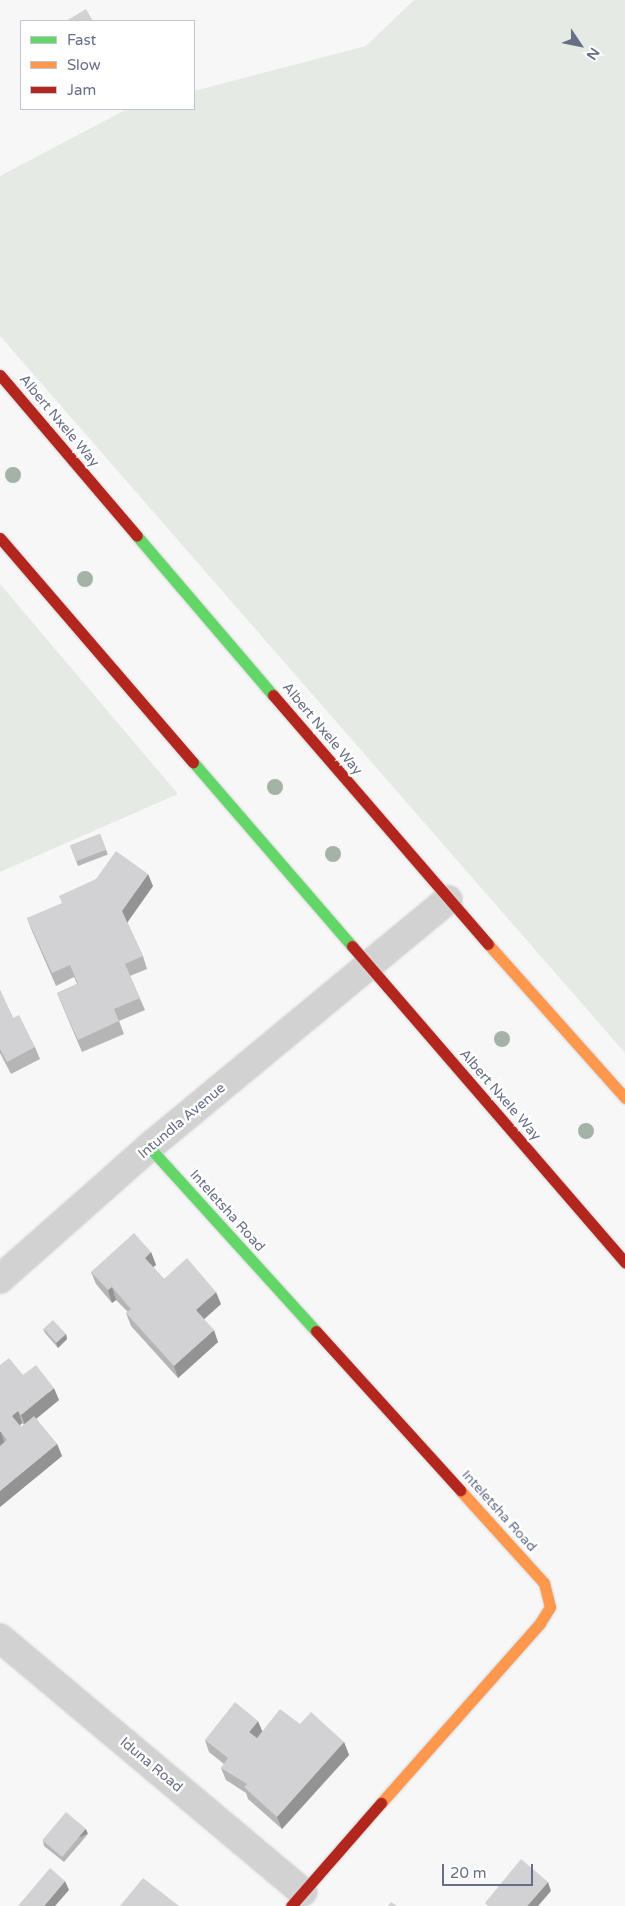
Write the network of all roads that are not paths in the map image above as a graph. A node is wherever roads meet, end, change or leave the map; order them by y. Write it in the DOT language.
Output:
graph roads {
  1 [pos="0,375"];
  2 [pos="0,538"];
  3 [pos="448,900"];
  4 [pos="368,967"];
  5 [pos="625,1098"];
  6 [pos="150,1147"];
  7 [pos="625,1262"];
  8 [pos="0,1279"];
  9 [pos="0,1638"];
  10 [pos="297,1899"];
  1 -- 3 [label="main road, Albert Nxele Way"];
  2 -- 4 [label="main road, Albert Nxele Way"];
  3 -- 4 [label="street, Intundla Avenue"];
  3 -- 5 [label="main road, Albert Nxele Way"];
  4 -- 6 [label="street, Intundla Avenue"];
  4 -- 7 [label="main road, Albert Nxele Way"];
  6 -- 8 [label="street, Intundla Avenue"];
  6 -- 10 [label="main road, Inteletsha Road"];
  9 -- 10 [label="street, Iduna Road"];
}
